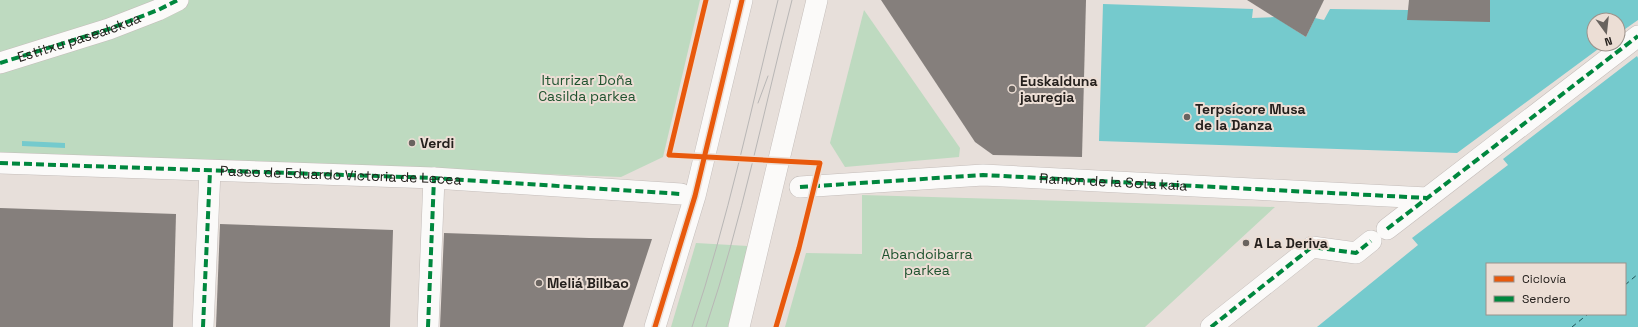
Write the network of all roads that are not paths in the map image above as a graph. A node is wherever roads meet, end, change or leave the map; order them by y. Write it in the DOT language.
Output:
graph roads {
  1 [pos="178,0"];
  2 [pos="742,0"];
  3 [pos="817,0"];
  4 [pos="1632,40"];
  5 [pos="0,63"];
  6 [pos="0,163"];
  7 [pos="210,171"];
  8 [pos="434,178"];
  9 [pos="800,187"];
  10 [pos="681,194"];
  11 [pos="1427,198"];
  12 [pos="203,327"];
  13 [pos="428,327"];
  14 [pos="654,327"];
  15 [pos="739,327"];
  16 [pos="1211,327"];
  1 -- 5 [label="street, Estitxu pasealekua"];
  2 -- 14 [label="street"];
  3 -- 15 [label="street"];
  4 -- 11 [label="street"];
  6 -- 7 [label="street, Paseo de Eduardo Victoria de Lecea"];
  7 -- 8 [label="street, Paseo de Eduardo Victoria de Lecea"];
  7 -- 12 [label="street"];
  8 -- 10 [label="street, Paseo de Eduardo Victoria de Lecea"];
  8 -- 13 [label="street"];
  9 -- 11 [label="street, Ramon de la Sota kaia"];
  11 -- 16 [label="street"];
}
